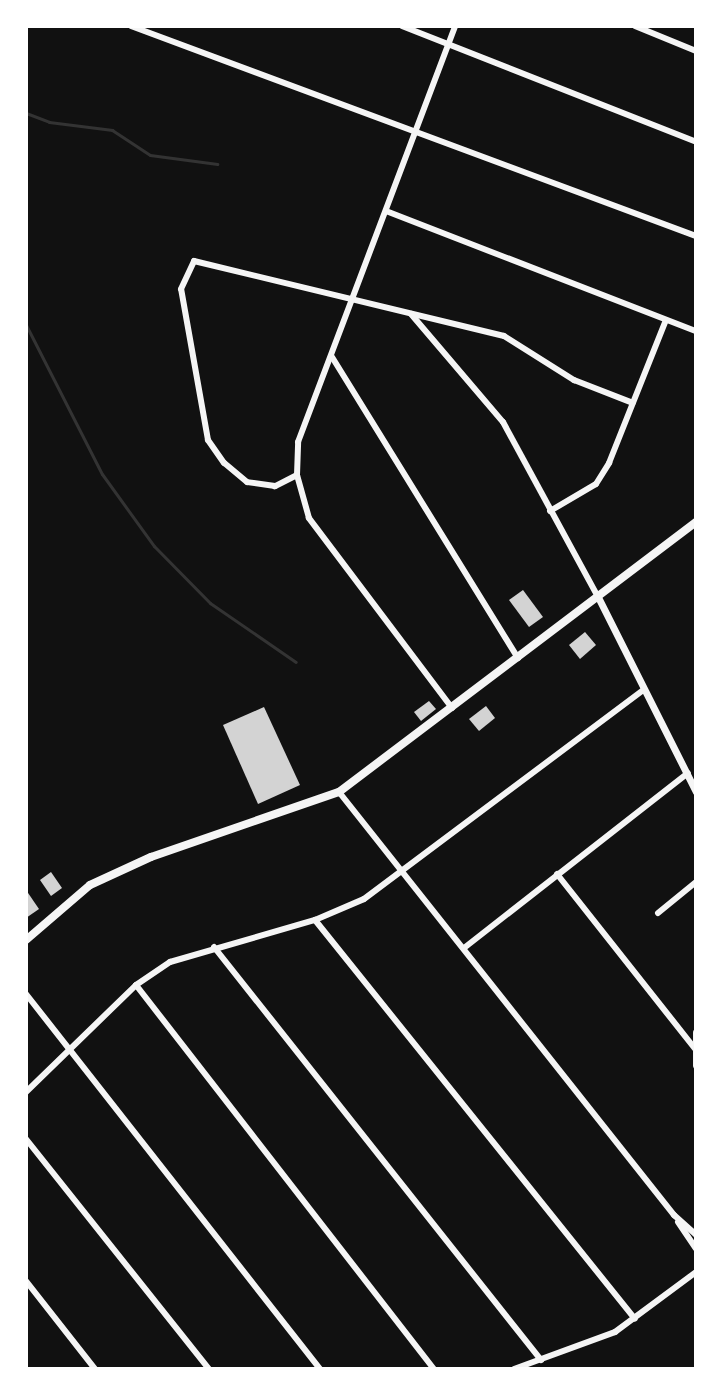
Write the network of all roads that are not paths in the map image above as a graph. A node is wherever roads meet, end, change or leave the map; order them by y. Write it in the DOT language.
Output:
graph roads {
  1 [pos="131,26"];
  2 [pos="402,26"];
  3 [pos="455,26"];
  4 [pos="635,26"];
  5 [pos="149,29"];
  6 [pos="448,45"];
  7 [pos="696,51"];
  8 [pos="416,130"];
  9 [pos="696,142"];
  10 [pos="386,211"];
  11 [pos="696,236"];
  12 [pos="353,298"];
  13 [pos="411,314"];
  14 [pos="665,322"];
  15 [pos="696,331"];
  16 [pos="332,357"];
  17 [pos="633,403"];
  18 [pos="297,475"];
  19 [pos="550,511"];
  20 [pos="696,522"];
  21 [pos="599,599"];
  22 [pos="518,658"];
  23 [pos="643,690"];
  24 [pos="452,708"];
  25 [pos="688,773"];
  26 [pos="339,792"];
  27 [pos="696,792"];
  28 [pos="407,872"];
  29 [pos="557,874"];
  30 [pos="696,882"];
  31 [pos="658,913"];
  32 [pos="315,920"];
  33 [pos="26,940"];
  34 [pos="214,947"];
  35 [pos="464,948"];
  36 [pos="136,985"];
  37 [pos="26,994"];
  38 [pos="696,1032"];
  39 [pos="695,1049"];
  40 [pos="68,1050"];
  41 [pos="696,1065"];
  42 [pos="26,1092"];
  43 [pos="26,1139"];
  44 [pos="674,1215"];
  45 [pos="696,1235"];
  46 [pos="696,1249"];
  47 [pos="696,1272"];
  48 [pos="26,1281"];
  49 [pos="635,1319"];
  50 [pos="541,1360"];
  51 [pos="95,1369"];
  52 [pos="209,1369"];
  53 [pos="320,1369"];
  54 [pos="434,1369"];
  55 [pos="514,1369"];
  1 -- 5 [label="street"];
  2 -- 6 [label="street"];
  3 -- 6 [label="street"];
  4 -- 7 [label="street"];
  5 -- 8 [label="street"];
  6 -- 8 [label="street"];
  6 -- 9 [label="street"];
  8 -- 10 [label="street"];
  8 -- 11 [label="street"];
  10 -- 12 [label="street"];
  10 -- 14 [label="street"];
  12 -- 13 [label="street"];
  12 -- 16 [label="street"];
  12 -- 18 [label="street"];
  13 -- 17 [label="street"];
  13 -- 19 [label="street"];
  14 -- 15 [label="street"];
  14 -- 17 [label="street"];
  16 -- 18 [label="street"];
  16 -- 22 [label="street"];
  17 -- 19 [label="street"];
  18 -- 24 [label="street"];
  19 -- 21 [label="street"];
  20 -- 21 [label="main road"];
  21 -- 22 [label="main road"];
  21 -- 23 [label="street"];
  22 -- 24 [label="main road"];
  23 -- 25 [label="street"];
  23 -- 28 [label="street"];
  24 -- 26 [label="main road"];
  25 -- 27 [label="street"];
  25 -- 29 [label="street"];
  26 -- 28 [label="street"];
  26 -- 33 [label="main road"];
  28 -- 32 [label="street"];
  28 -- 35 [label="street"];
  29 -- 35 [label="street"];
  29 -- 39 [label="street"];
  30 -- 31 [label="street"];
  32 -- 34 [label="street"];
  32 -- 49 [label="street"];
  34 -- 36 [label="street"];
  34 -- 50 [label="street"];
  35 -- 44 [label="street"];
  36 -- 40 [label="street"];
  36 -- 54 [label="street"];
  37 -- 40 [label="street"];
  38 -- 39 [label="street"];
  39 -- 41 [label="street"];
  40 -- 42 [label="street"];
  40 -- 53 [label="street"];
  43 -- 52 [label="street"];
  44 -- 45 [label="street"];
  44 -- 46 [label="street"];
  47 -- 49 [label="street"];
  48 -- 51 [label="street"];
  49 -- 50 [label="street"];
  50 -- 55 [label="street"];
}
